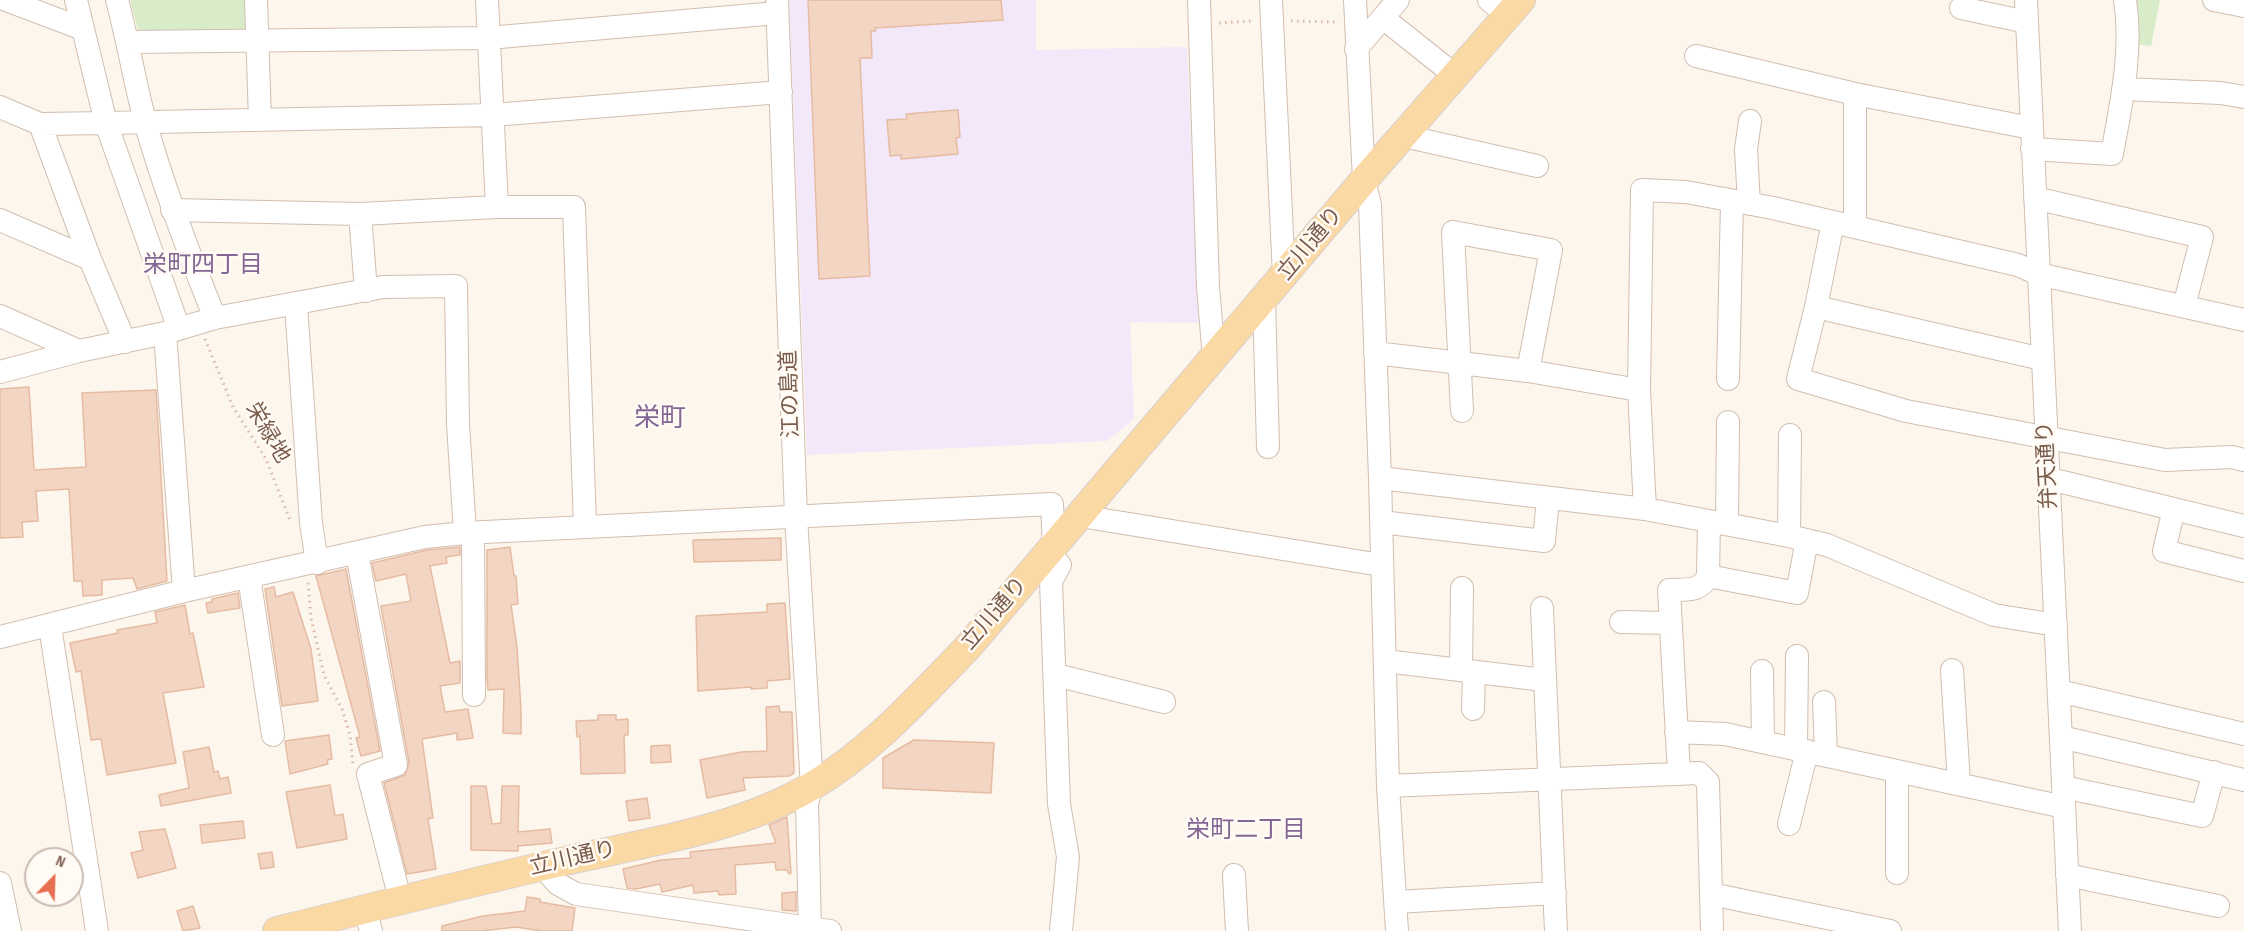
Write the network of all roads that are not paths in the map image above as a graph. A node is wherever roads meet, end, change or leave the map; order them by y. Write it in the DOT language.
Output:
graph roads {
  1 [pos="6,0"];
  2 [pos="76,0"];
  3 [pos="117,0"];
  4 [pos="256,0"];
  5 [pos="487,0"];
  6 [pos="1199,0"];
  7 [pos="1271,0"];
  8 [pos="1354,0"];
  9 [pos="1398,0"];
  10 [pos="2125,0"];
  11 [pos="2214,0"];
  12 [pos="1506,5"];
  13 [pos="2244,6"];
  14 [pos="777,7"];
  15 [pos="1961,8"];
  16 [pos="2026,11"];
  17 [pos="1383,18"];
  18 [pos="83,29"];
  19 [pos="488,38"];
  20 [pos="258,41"];
  21 [pos="129,42"];
  22 [pos="1356,49"];
  23 [pos="1696,56"];
  24 [pos="1456,76"];
  25 [pos="2123,89"];
  26 [pos="781,92"];
  27 [pos="1855,94"];
  28 [pos="2244,97"];
  29 [pos="0,108"];
  30 [pos="494,115"];
  31 [pos="260,120"];
  32 [pos="1750,121"];
  33 [pos="145,122"];
  34 [pos="106,123"];
  35 [pos="40,124"];
  36 [pos="1404,136"];
  37 [pos="2032,138"];
  38 [pos="1538,166"];
  39 [pos="1364,180"];
  40 [pos="2035,198"];
  41 [pos="1740,203"];
  42 [pos="497,207"];
  43 [pos="172,210"];
  44 [pos="360,214"];
  45 [pos="0,220"];
  46 [pos="1844,225"];
  47 [pos="90,259"];
  48 [pos="2038,274"];
  49 [pos="1284,276"];
  50 [pos="366,291"];
  51 [pos="1264,300"];
  52 [pos="296,305"];
  53 [pos="2184,306"];
  54 [pos="1816,307"];
  55 [pos="0,316"];
  56 [pos="2244,320"];
  57 [pos="190,326"];
  58 [pos="125,342"];
  59 [pos="79,351"];
  60 [pos="1375,353"];
  61 [pos="1214,358"];
  62 [pos="2042,359"];
  63 [pos="1459,362"];
  64 [pos="1528,371"];
  65 [pos="0,372"];
  66 [pos="1728,379"];
  67 [pos="1639,390"];
  68 [pos="1462,411"];
  69 [pos="1728,422"];
  70 [pos="1790,435"];
  71 [pos="2046,438"];
  72 [pos="1268,447"];
  73 [pos="2244,460"];
  74 [pos="1380,478"];
  75 [pos="2050,479"];
  76 [pos="1548,498"];
  77 [pos="2174,508"];
  78 [pos="1645,510"];
  79 [pos="796,516"];
  80 [pos="1080,516"];
  81 [pos="1381,522"];
  82 [pos="1718,523"];
  83 [pos="585,526"];
  84 [pos="2244,526"];
  85 [pos="469,532"];
  86 [pos="1798,538"];
  87 [pos="1051,550"];
  88 [pos="357,553"];
  89 [pos="312,564"];
  90 [pos="1381,565"];
  91 [pos="2244,571"];
  92 [pos="1708,576"];
  93 [pos="249,577"];
  94 [pos="1462,588"];
  95 [pos="184,591"];
  96 [pos="1542,608"];
  97 [pos="1621,622"];
  98 [pos="1670,623"];
  99 [pos="2055,625"];
  100 [pos="50,626"];
  101 [pos="0,637"];
  102 [pos="1797,656"];
  103 [pos="1385,661"];
  104 [pos="1952,670"];
  105 [pos="1468,671"];
  106 [pos="1762,671"];
  107 [pos="1056,675"];
  108 [pos="1544,681"];
  109 [pos="2059,691"];
  110 [pos="474,695"];
  111 [pos="1164,702"];
  112 [pos="1824,702"];
  113 [pos="1473,709"];
  114 [pos="1676,732"];
  115 [pos="2244,734"];
  116 [pos="273,735"];
  117 [pos="2061,737"];
  118 [pos="1763,742"];
  119 [pos="1810,752"];
  120 [pos="1897,771"];
  121 [pos="2214,772"];
  122 [pos="1679,773"];
  123 [pos="1551,779"];
  124 [pos="2244,780"];
  125 [pos="1959,784"];
  126 [pos="1388,786"];
  127 [pos="812,787"];
  128 [pos="2063,797"];
  129 [pos="1789,824"];
  130 [pos="542,866"];
  131 [pos="1897,873"];
  132 [pos="2067,874"];
  133 [pos="1234,875"];
  134 [pos="0,883"];
  135 [pos="1555,893"];
  136 [pos="1712,894"];
  137 [pos="400,899"];
  138 [pos="1396,902"];
  139 [pos="2218,906"];
  140 [pos="368,920"];
  141 [pos="816,930"];
  142 [pos="10,931"];
  143 [pos="97,931"];
  144 [pos="277,931"];
  145 [pos="1061,931"];
  146 [pos="1237,931"];
  147 [pos="1397,931"];
  148 [pos="1556,931"];
  149 [pos="1712,931"];
  150 [pos="1890,931"];
  151 [pos="2070,931"];
  1 -- 18 [label="street"];
  2 -- 18 [label="street"];
  3 -- 21 [label="street"];
  4 -- 20 [label="street"];
  5 -- 19 [label="street"];
  6 -- 61 [label="street"];
  7 -- 49 [label="street"];
  8 -- 22 [label="street"];
  9 -- 17 [label="street"];
  10 -- 25 [label="street"];
  11 -- 13 [label="street"];
  12 -- 24 [label="main road, 立川通り"];
  14 -- 19 [label="street"];
  14 -- 26 [label="street, 江の島道"];
  15 -- 16 [label="street"];
  16 -- 37 [label="street, 弁天通り"];
  17 -- 22 [label="street"];
  17 -- 24 [label="street"];
  18 -- 34 [label="street"];
  19 -- 20 [label="street"];
  19 -- 30 [label="street"];
  20 -- 21 [label="street"];
  20 -- 31 [label="street"];
  21 -- 33 [label="street"];
  22 -- 39 [label="street"];
  23 -- 27 [label="street"];
  24 -- 36 [label="main road, 立川通り"];
  25 -- 28 [label="street"];
  25 -- 37 [label="street"];
  26 -- 30 [label="street"];
  26 -- 79 [label="street, 江の島道"];
  27 -- 37 [label="street"];
  27 -- 46 [label="street"];
  29 -- 35 [label="street"];
  30 -- 31 [label="street"];
  30 -- 42 [label="street"];
  31 -- 33 [label="street"];
  32 -- 41 [label="street"];
  33 -- 34 [label="street"];
  33 -- 43 [label="street"];
  34 -- 35 [label="street"];
  34 -- 57 [label="street"];
  35 -- 47 [label="street"];
  36 -- 38 [label="street"];
  36 -- 39 [label="main road, 立川通り"];
  37 -- 40 [label="street, 弁天通り"];
  39 -- 49 [label="main road, 立川通り"];
  39 -- 60 [label="street"];
  40 -- 48 [label="street, 弁天通り"];
  40 -- 53 [label="street"];
  41 -- 46 [label="street"];
  41 -- 66 [label="street"];
  41 -- 67 [label="street"];
  42 -- 44 [label="street"];
  42 -- 83 [label="street"];
  43 -- 44 [label="street"];
  43 -- 57 [label="street"];
  44 -- 50 [label="street"];
  45 -- 47 [label="street"];
  46 -- 48 [label="street"];
  46 -- 54 [label="street"];
  47 -- 58 [label="street"];
  48 -- 53 [label="street"];
  48 -- 62 [label="street, 弁天通り"];
  49 -- 51 [label="main road, 立川通り"];
  50 -- 52 [label="street"];
  50 -- 85 [label="street"];
  51 -- 61 [label="main road, 立川通り"];
  51 -- 72 [label="street"];
  52 -- 57 [label="street"];
  52 -- 89 [label="street"];
  53 -- 56 [label="street"];
  54 -- 62 [label="street"];
  54 -- 71 [label="street"];
  55 -- 59 [label="street"];
  57 -- 58 [label="street"];
  57 -- 95 [label="street"];
  58 -- 59 [label="street"];
  59 -- 65 [label="street"];
  60 -- 63 [label="street"];
  60 -- 74 [label="street"];
  61 -- 80 [label="main road, 立川通り"];
  62 -- 71 [label="street, 弁天通り"];
  63 -- 64 [label="street"];
  63 -- 64 [label="street"];
  63 -- 68 [label="street"];
  64 -- 67 [label="street"];
  67 -- 78 [label="street"];
  69 -- 82 [label="street"];
  70 -- 86 [label="street"];
  71 -- 73 [label="street"];
  71 -- 75 [label="street, 弁天通り"];
  74 -- 76 [label="street"];
  74 -- 81 [label="street"];
  75 -- 77 [label="street"];
  75 -- 99 [label="street, 弁天通り"];
  76 -- 78 [label="street"];
  76 -- 81 [label="street"];
  77 -- 84 [label="street"];
  77 -- 91 [label="street"];
  78 -- 82 [label="street"];
  79 -- 83 [label="street"];
  79 -- 87 [label="street"];
  79 -- 127 [label="street, 江の島道"];
  80 -- 87 [label="main road, 立川通り"];
  80 -- 90 [label="street"];
  81 -- 90 [label="street"];
  82 -- 86 [label="street"];
  82 -- 92 [label="street"];
  83 -- 85 [label="street"];
  85 -- 88 [label="street"];
  85 -- 110 [label="street"];
  86 -- 92 [label="street"];
  86 -- 99 [label="street"];
  87 -- 107 [label="street"];
  87 -- 127 [label="main road, 立川通り"];
  88 -- 89 [label="street"];
  88 -- 137 [label="street"];
  89 -- 93 [label="street"];
  90 -- 103 [label="street"];
  92 -- 98 [label="street"];
  93 -- 95 [label="street"];
  93 -- 116 [label="street"];
  94 -- 105 [label="street"];
  95 -- 100 [label="street"];
  96 -- 108 [label="street"];
  97 -- 98 [label="street"];
  98 -- 114 [label="street"];
  99 -- 109 [label="street, 弁天通り"];
  100 -- 101 [label="street"];
  100 -- 143 [label="street"];
  102 -- 119 [label="street"];
  103 -- 105 [label="street"];
  103 -- 126 [label="street"];
  104 -- 125 [label="street"];
  105 -- 108 [label="street"];
  105 -- 113 [label="street"];
  106 -- 118 [label="street"];
  107 -- 111 [label="street"];
  107 -- 145 [label="street"];
  108 -- 123 [label="street"];
  109 -- 115 [label="street"];
  109 -- 117 [label="street, 弁天通り"];
  112 -- 119 [label="street"];
  114 -- 118 [label="street"];
  114 -- 122 [label="street"];
  117 -- 121 [label="street"];
  117 -- 128 [label="street, 弁天通り"];
  118 -- 119 [label="street"];
  119 -- 120 [label="street"];
  119 -- 129 [label="street"];
  120 -- 125 [label="street"];
  120 -- 131 [label="street"];
  121 -- 124 [label="street"];
  121 -- 128 [label="street"];
  122 -- 123 [label="street"];
  122 -- 136 [label="street"];
  123 -- 126 [label="street"];
  123 -- 135 [label="street"];
  125 -- 128 [label="street"];
  126 -- 138 [label="street"];
  127 -- 130 [label="main road, 立川通り"];
  127 -- 141 [label="street, 江の島道"];
  128 -- 132 [label="street, 弁天通り"];
  130 -- 137 [label="main road, 立川通り"];
  130 -- 141 [label="street"];
  132 -- 139 [label="street"];
  132 -- 151 [label="street, 弁天通り"];
  133 -- 146 [label="street"];
  134 -- 142 [label="street"];
  135 -- 138 [label="street"];
  135 -- 148 [label="street"];
  136 -- 149 [label="street"];
  136 -- 150 [label="street"];
  137 -- 140 [label="main road, 立川通り"];
  138 -- 147 [label="street"];
  140 -- 144 [label="main road, 立川通り"];
}
